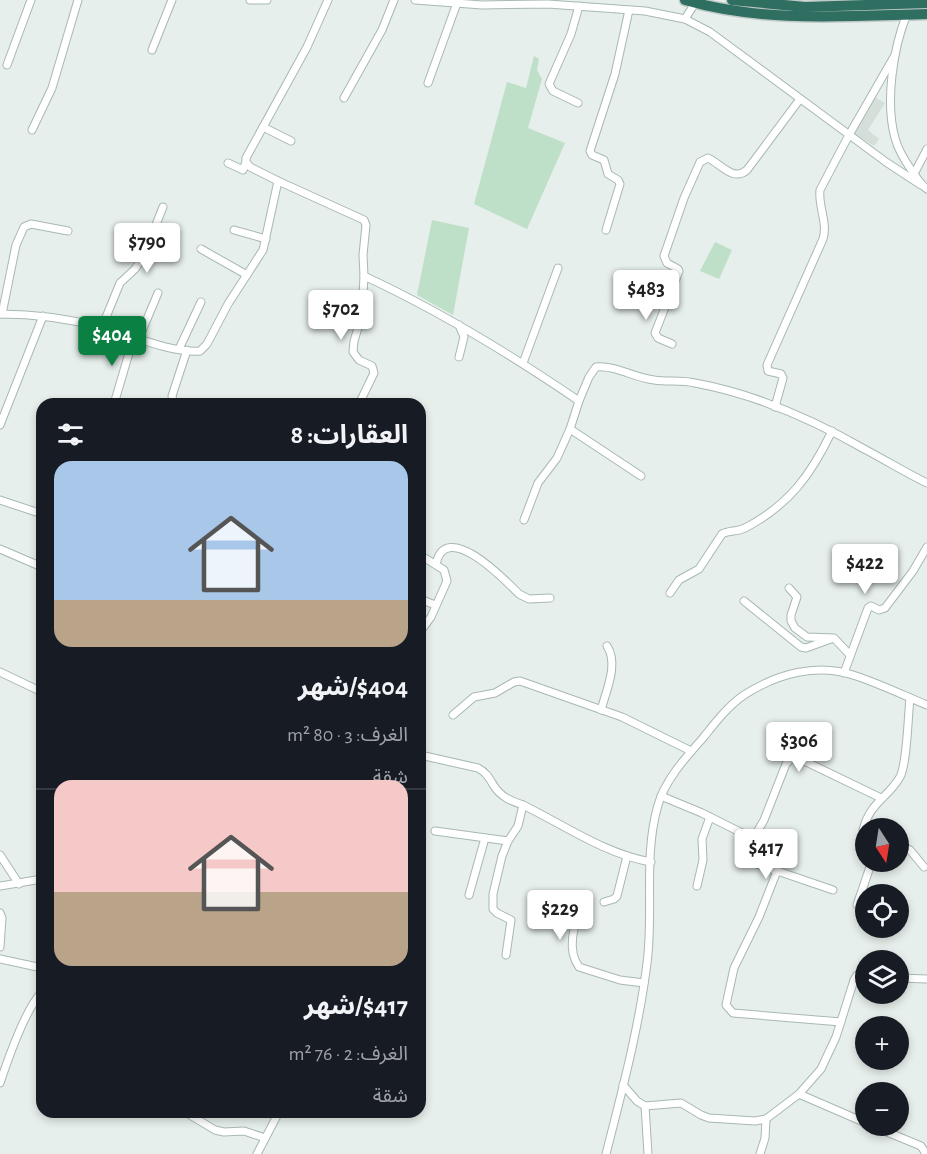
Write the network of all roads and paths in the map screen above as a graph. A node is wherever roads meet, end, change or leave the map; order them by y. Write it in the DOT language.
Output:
graph roads {
  1 [pos="31,0"];
  2 [pos="78,0"];
  3 [pos="172,0"];
  4 [pos="250,0"];
  5 [pos="256,0"];
  6 [pos="267,0"];
  7 [pos="328,0"];
  8 [pos="394,0"];
  9 [pos="415,0"];
  10 [pos="732,0"];
  11 [pos="441,1"];
  12 [pos="690,1"];
  13 [pos="457,3"];
  14 [pos="927,3"];
  15 [pos="579,6"];
  16 [pos="628,10"];
  17 [pos="907,14"];
  18 [pos="927,14"];
  19 [pos="685,19"];
  20 [pos="152,50"];
  21 [pos="895,55"];
  22 [pos="7,66"];
  23 [pos="428,83"];
  24 [pos="344,98"];
  25 [pos="800,99"];
  26 [pos="578,104"];
  27 [pos="263,127"];
  28 [pos="32,130"];
  29 [pos="849,135"];
  30 [pos="291,141"];
  31 [pos="927,149"];
  32 [pos="246,162"];
  33 [pos="228,163"];
  34 [pos="914,174"];
  35 [pos="278,182"];
  36 [pos="924,187"];
  37 [pos="163,207"];
  38 [pos="234,230"];
  39 [pos="606,230"];
  40 [pos="68,231"];
  41 [pos="266,239"];
  42 [pos="201,249"];
  43 [pos="558,268"];
  44 [pos="247,274"];
  45 [pos="364,276"];
  46 [pos="158,293"];
  47 [pos="201,302"];
  48 [pos="1,314"];
  49 [pos="42,316"];
  50 [pos="459,325"];
  51 [pos="102,327"];
  52 [pos="136,337"];
  53 [pos="672,344"];
  54 [pos="183,350"];
  55 [pos="459,357"];
  56 [pos="524,363"];
  57 [pos="116,398"];
  58 [pos="172,398"];
  59 [pos="362,398"];
  60 [pos="579,401"];
  61 [pos="775,407"];
  62 [pos="0,425"];
  63 [pos="570,429"];
  64 [pos="832,431"];
  65 [pos="641,476"];
  66 [pos="927,483"];
  67 [pos="0,500"];
  68 [pos="36,512"];
  69 [pos="524,520"];
  70 [pos="927,547"];
  71 [pos="0,549"];
  72 [pos="426,558"];
  73 [pos="36,564"];
  74 [pos="436,564"];
  75 [pos="789,588"];
  76 [pos="670,593"];
  77 [pos="550,598"];
  78 [pos="426,601"];
  79 [pos="744,601"];
  80 [pos="435,605"];
  81 [pos="426,625"];
  82 [pos="834,638"];
  83 [pos="607,646"];
  84 [pos="850,655"];
  85 [pos="0,672"];
  86 [pos="844,672"];
  87 [pos="36,689"];
  88 [pos="910,698"];
  89 [pos="927,705"];
  90 [pos="601,710"];
  91 [pos="453,715"];
  92 [pos="691,751"];
  93 [pos="426,756"];
  94 [pos="661,796"];
  95 [pos="881,798"];
  96 [pos="523,805"];
  97 [pos="710,817"];
  98 [pos="867,818"];
  99 [pos="435,831"];
  100 [pos="485,838"];
  101 [pos="752,838"];
  102 [pos="508,841"];
  103 [pos="909,850"];
  104 [pos="0,855"];
  105 [pos="627,856"];
  106 [pos="651,862"];
  107 [pos="924,867"];
  108 [pos="777,871"];
  109 [pos="36,880"];
  110 [pos="19,884"];
  111 [pos="0,886"];
  112 [pos="697,886"];
  113 [pos="833,890"];
  114 [pos="469,895"];
  115 [pos="582,901"];
  116 [pos="604,902"];
  117 [pos="0,913"];
  118 [pos="0,947"];
  119 [pos="506,956"];
  120 [pos="0,959"];
  121 [pos="36,967"];
  122 [pos="855,978"];
  123 [pos="909,978"];
  124 [pos="927,979"];
  125 [pos="644,983"];
  126 [pos="36,1000"];
  127 [pos="841,1022"];
  128 [pos="0,1083"];
  129 [pos="623,1085"];
  130 [pos="799,1094"];
  131 [pos="645,1106"];
  132 [pos="195,1118"];
  133 [pos="276,1118"];
  134 [pos="855,1118"];
  135 [pos="766,1119"];
  136 [pos="898,1136"];
  137 [pos="265,1138"];
  138 [pos="924,1146"];
  139 [pos="257,1154"];
  140 [pos="606,1154"];
  141 [pos="648,1154"];
  142 [pos="760,1154"];
  143 [pos="926,1154"];
  1 -- 22 [label="street"];
  2 -- 28 [label="street"];
  3 -- 20 [label="street"];
  4 -- 5 [label="street"];
  5 -- 6 [label="street"];
  7 -- 27 [label="street"];
  8 -- 24 [label="street"];
  9 -- 11 [label="street"];
  10 -- 14 [label="highway"];
  11 -- 13 [label="street"];
  12 -- 17 [label="highway"];
  12 -- 19 [label="street"];
  13 -- 15 [label="street"];
  13 -- 23 [label="street"];
  15 -- 16 [label="street"];
  15 -- 26 [label="street"];
  16 -- 19 [label="street"];
  16 -- 39 [label="street"];
  17 -- 18 [label="highway"];
  17 -- 21 [label="street"];
  19 -- 25 [label="street"];
  21 -- 29 [label="street"];
  21 -- 34 [label="street"];
  25 -- 29 [label="street"];
  25 -- 53 [label="street"];
  27 -- 30 [label="street"];
  27 -- 32 [label="street"];
  29 -- 36 [label="street"];
  29 -- 61 [label="street"];
  31 -- 34 [label="street"];
  32 -- 33 [label="street"];
  32 -- 35 [label="street"];
  34 -- 36 [label="street"];
  35 -- 41 [label="street"];
  35 -- 45 [label="street"];
  37 -- 51 [label="street"];
  38 -- 41 [label="street"];
  40 -- 48 [label="street"];
  41 -- 44 [label="street"];
  42 -- 44 [label="street"];
  43 -- 56 [label="street"];
  44 -- 54 [label="street"];
  45 -- 50 [label="street"];
  45 -- 59 [label="street"];
  46 -- 52 [label="street"];
  47 -- 54 [label="street"];
  48 -- 49 [label="street"];
  49 -- 51 [label="street"];
  49 -- 62 [label="street"];
  50 -- 55 [label="street"];
  50 -- 56 [label="street"];
  51 -- 52 [label="street"];
  52 -- 54 [label="street"];
  52 -- 57 [label="street"];
  54 -- 58 [label="street"];
  56 -- 60 [label="street"];
  60 -- 61 [label="street"];
  60 -- 63 [label="street"];
  61 -- 64 [label="street"];
  63 -- 65 [label="street"];
  63 -- 69 [label="street"];
  64 -- 66 [label="street"];
  64 -- 76 [label="street"];
  67 -- 68 [label="street"];
  70 -- 84 [label="street"];
  71 -- 73 [label="street"];
  72 -- 74 [label="street"];
  74 -- 77 [label="street"];
  74 -- 80 [label="street"];
  75 -- 82 [label="street"];
  78 -- 80 [label="street"];
  79 -- 82 [label="street"];
  80 -- 81 [label="street"];
  82 -- 84 [label="street"];
  83 -- 90 [label="street"];
  84 -- 86 [label="street"];
  85 -- 87 [label="street"];
  86 -- 88 [label="street"];
  86 -- 92 [label="street"];
  88 -- 89 [label="street"];
  88 -- 95 [label="street"];
  90 -- 91 [label="street"];
  90 -- 92 [label="street"];
  92 -- 94 [label="street"];
  93 -- 96 [label="street"];
  94 -- 97 [label="street"];
  94 -- 106 [label="street"];
  95 -- 98 [label="street"];
  95 -- 101 [label="street"];
  96 -- 102 [label="street"];
  96 -- 105 [label="street"];
  97 -- 101 [label="street"];
  97 -- 112 [label="street"];
  99 -- 100 [label="street"];
  100 -- 102 [label="street"];
  100 -- 114 [label="street"];
  101 -- 108 [label="street"];
  102 -- 119 [label="street"];
  103 -- 107 [label="street"];
  104 -- 110 [label="street"];
  105 -- 106 [label="street"];
  105 -- 116 [label="street"];
  106 -- 125 [label="street"];
  108 -- 113 [label="street"];
  108 -- 127 [label="street"];
  109 -- 110 [label="street"];
  110 -- 111 [label="street"];
  115 -- 125 [label="street"];
  117 -- 118 [label="street"];
  120 -- 121 [label="street"];
  122 -- 127 [label="street"];
  123 -- 124 [label="street"];
  125 -- 129 [label="street"];
  126 -- 128 [label="street"];
  127 -- 130 [label="street"];
  129 -- 131 [label="street"];
  129 -- 140 [label="street"];
  130 -- 134 [label="street"];
  130 -- 135 [label="street"];
  131 -- 135 [label="street"];
  131 -- 141 [label="street"];
  132 -- 137 [label="street"];
  133 -- 137 [label="street"];
  135 -- 142 [label="street"];
  136 -- 138 [label="street"];
  137 -- 139 [label="street"];
  138 -- 143 [label="street"];
}
